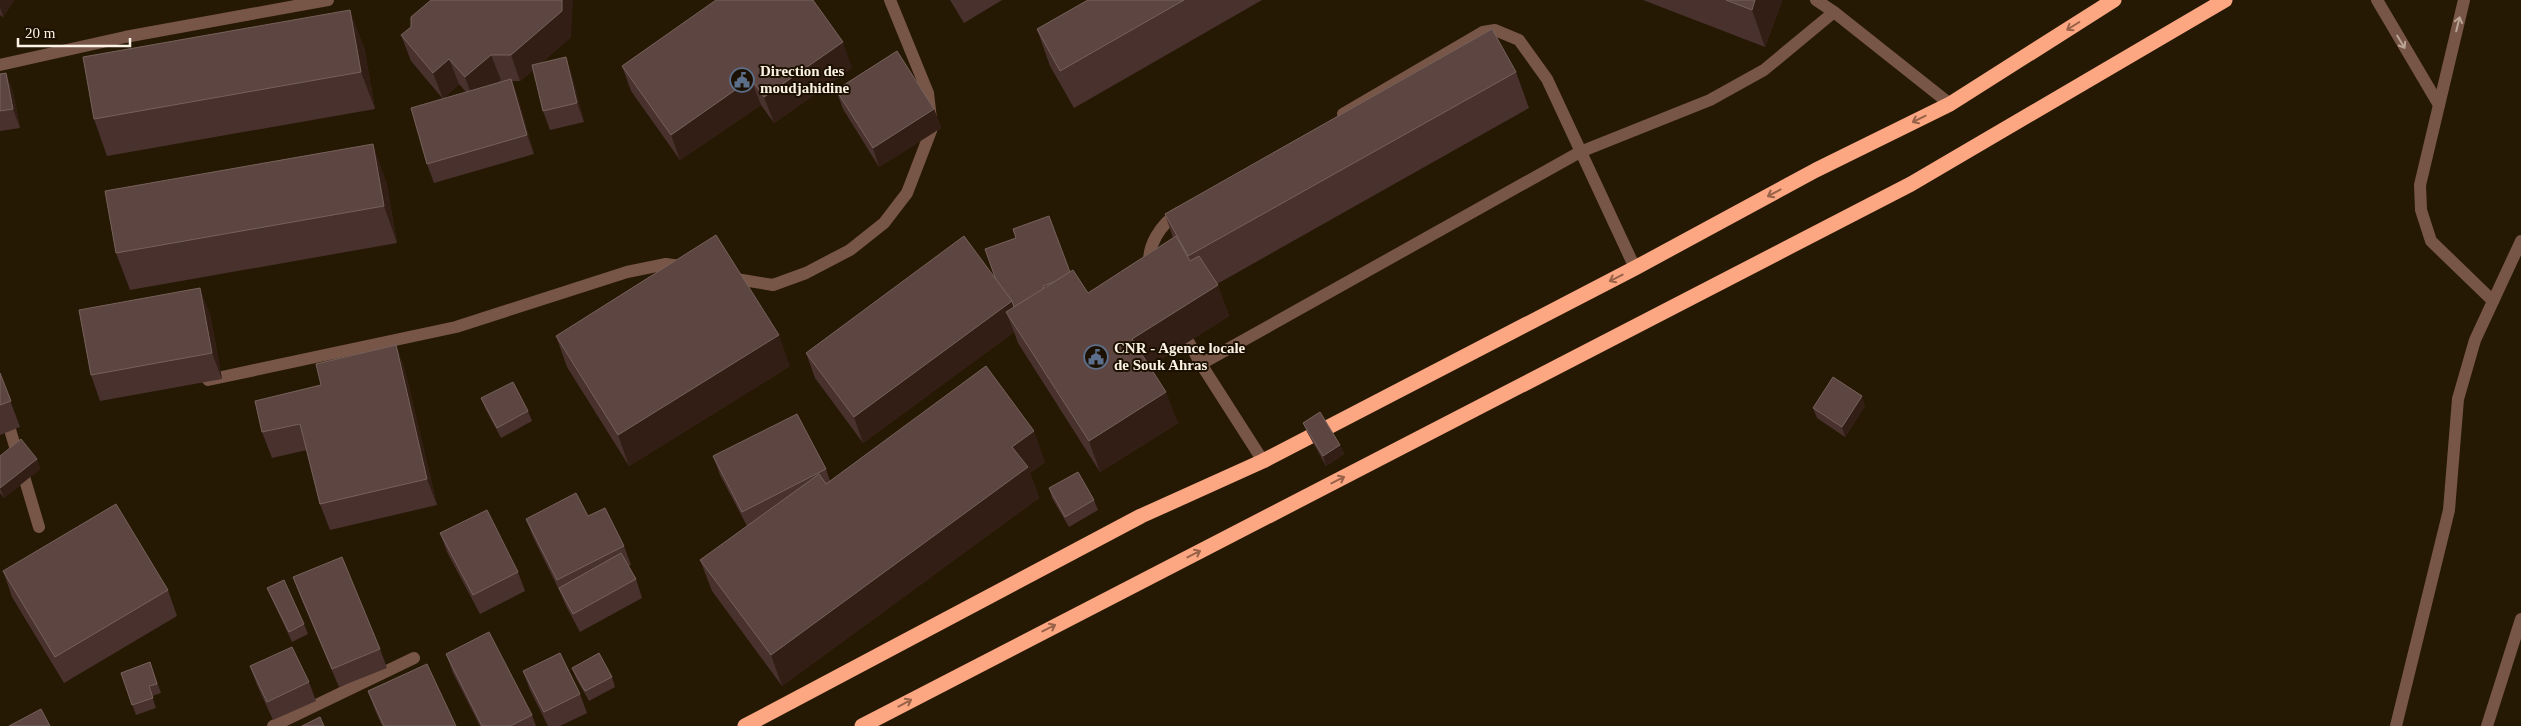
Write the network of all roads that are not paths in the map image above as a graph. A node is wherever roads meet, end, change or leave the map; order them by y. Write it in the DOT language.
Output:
graph roads {
  1 [pos="328,0"];
  2 [pos="890,0"];
  3 [pos="1816,0"];
  4 [pos="2114,0"];
  5 [pos="2225,0"];
  6 [pos="2376,0"];
  7 [pos="2464,0"];
  8 [pos="1834,12"];
  9 [pos="0,65"];
  10 [pos="1950,104"];
  11 [pos="2438,105"];
  12 [pos="1334,119"];
  13 [pos="1580,152"];
  14 [pos="1192,205"];
  15 [pos="2521,241"];
  16 [pos="1635,268"];
  17 [pos="703,270"];
  18 [pos="719,274"];
  19 [pos="1152,280"];
  20 [pos="2493,301"];
  21 [pos="1174,315"];
  22 [pos="1201,364"];
  23 [pos="208,380"];
  24 [pos="0,396"];
  25 [pos="1263,461"];
  26 [pos="39,527"];
  27 [pos="2521,619"];
  28 [pos="414,658"];
  29 [pos="273,726"];
  30 [pos="745,726"];
  31 [pos="862,726"];
  32 [pos="2396,726"];
  33 [pos="2487,726"];
  1 -- 9 [label="street"];
  2 -- 18 [label="street"];
  3 -- 8 [label="street"];
  4 -- 10 [label="highway, one-way"];
  31 -- 5 [label="highway, one-way"];
  6 -- 11 [label="street, one-way"];
  11 -- 7 [label="street, one-way"];
  8 -- 10 [label="street"];
  8 -- 13 [label="street"];
  10 -- 16 [label="highway, one-way"];
  11 -- 20 [label="street"];
  12 -- 13 [label="street"];
  13 -- 16 [label="street"];
  13 -- 22 [label="street"];
  14 -- 19 [label="street"];
  15 -- 20 [label="street"];
  16 -- 25 [label="highway, one-way"];
  17 -- 23 [label="street"];
  20 -- 32 [label="street"];
  21 -- 22 [label="street"];
  22 -- 25 [label="street"];
  24 -- 26 [label="street"];
  25 -- 30 [label="highway"];
  27 -- 33 [label="street"];
  28 -- 29 [label="street"];
}
